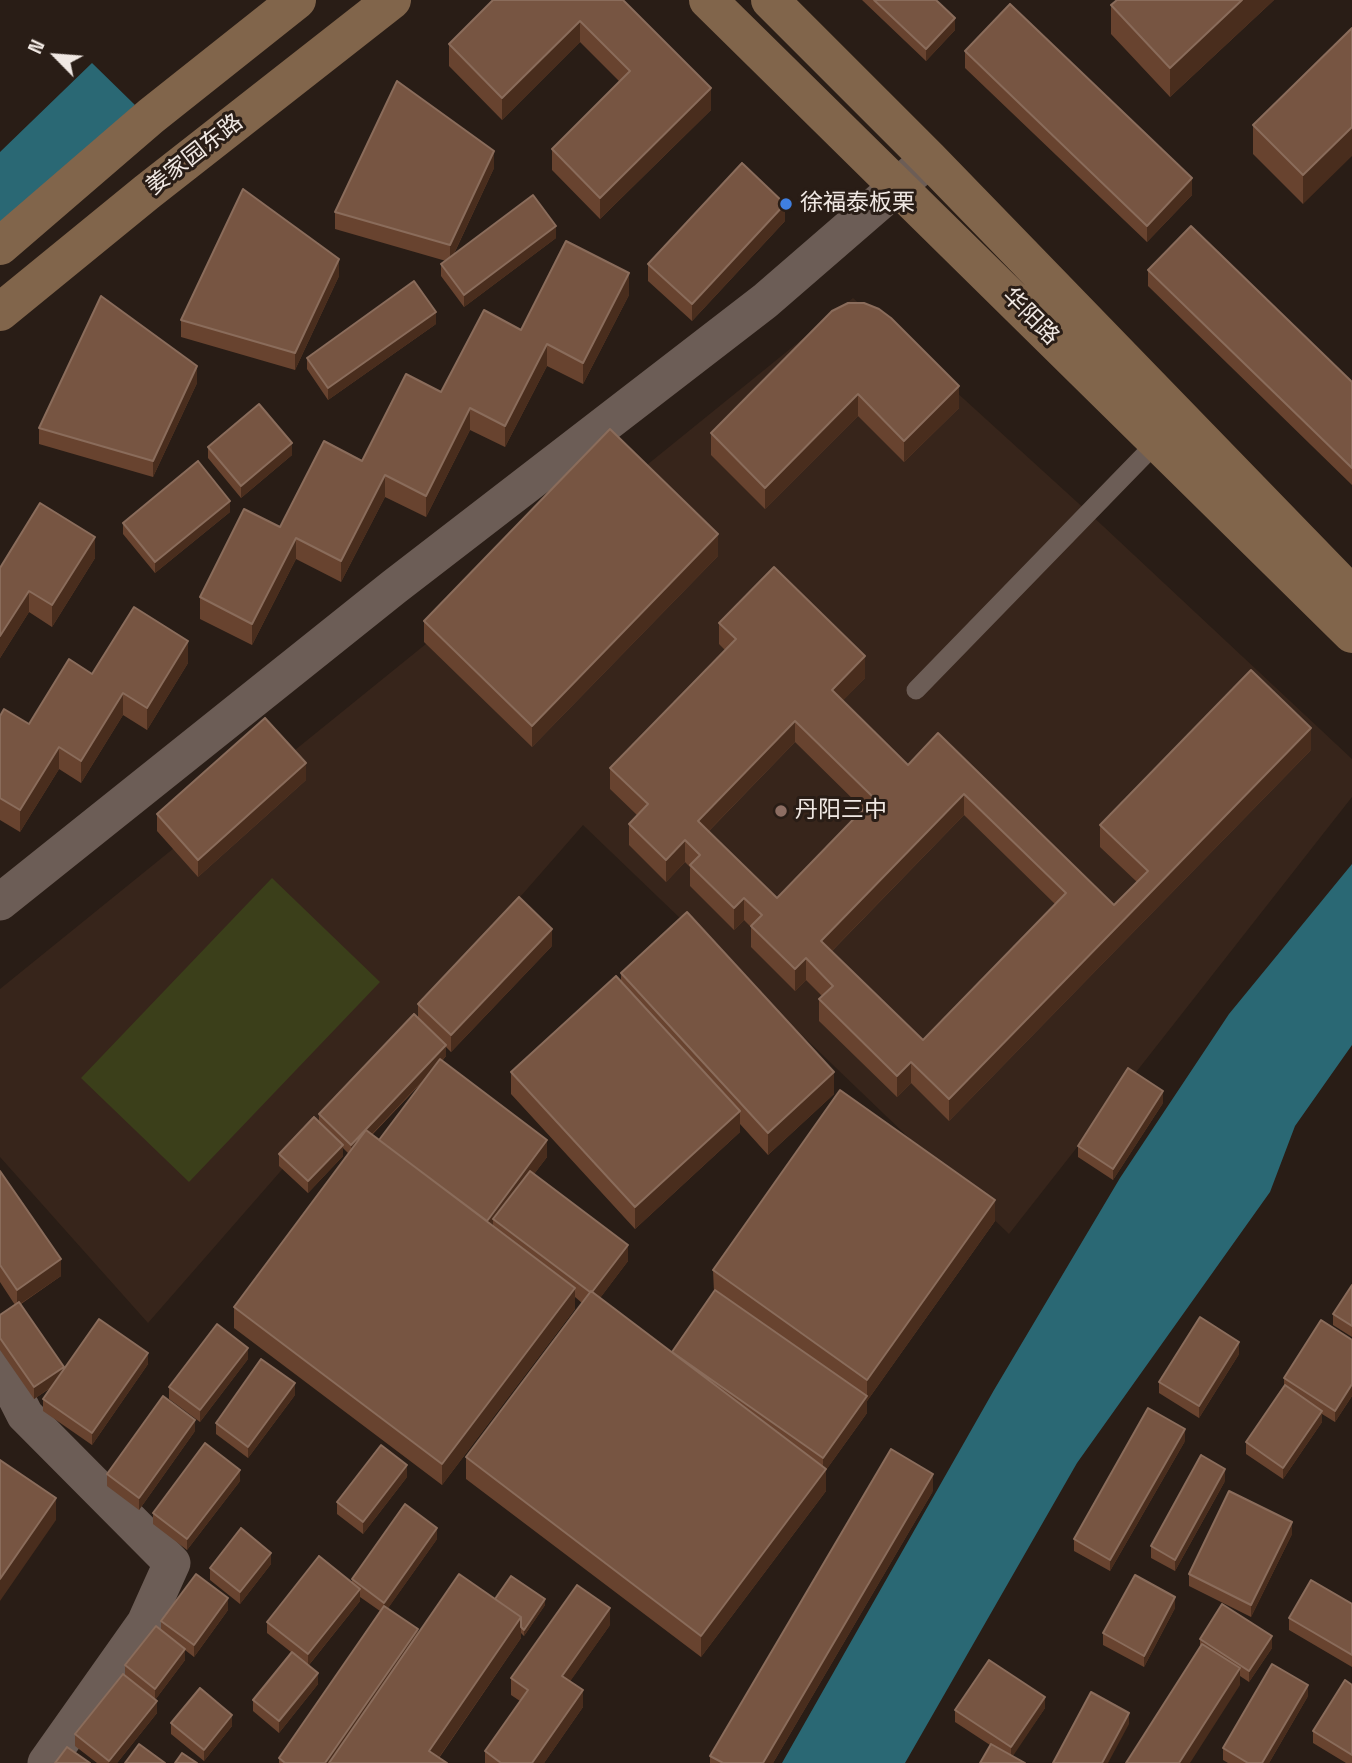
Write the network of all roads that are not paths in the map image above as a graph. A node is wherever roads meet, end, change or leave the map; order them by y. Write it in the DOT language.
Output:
graph roads {
  1 [pos="297,0"];
  2 [pos="392,0"];
  3 [pos="708,0"];
  4 [pos="771,0"];
  5 [pos="929,159"];
  6 [pos="897,187"];
  7 [pos="0,246"];
  8 [pos="0,312"];
  9 [pos="1169,430"];
  10 [pos="1352,595"];
  11 [pos="1352,634"];
  12 [pos="916,690"];
  13 [pos="0,902"];
  14 [pos="0,1366"];
  15 [pos="46,1763"];
  1 -- 7 [label="main road"];
  2 -- 8 [label="main road, 姜家园东路"];
  3 -- 6 [label="main road, 华阳路"];
  4 -- 5 [label="main road, 华阳路"];
  5 -- 6 [label="street"];
  5 -- 9 [label="main road, 华阳路"];
  6 -- 9 [label="main road, 华阳路"];
  6 -- 13 [label="street"];
  9 -- 10 [label="main road, 华阳路"];
  9 -- 11 [label="main road, 华阳路"];
  9 -- 12 [label="lane"];
  14 -- 15 [label="street"];
}
